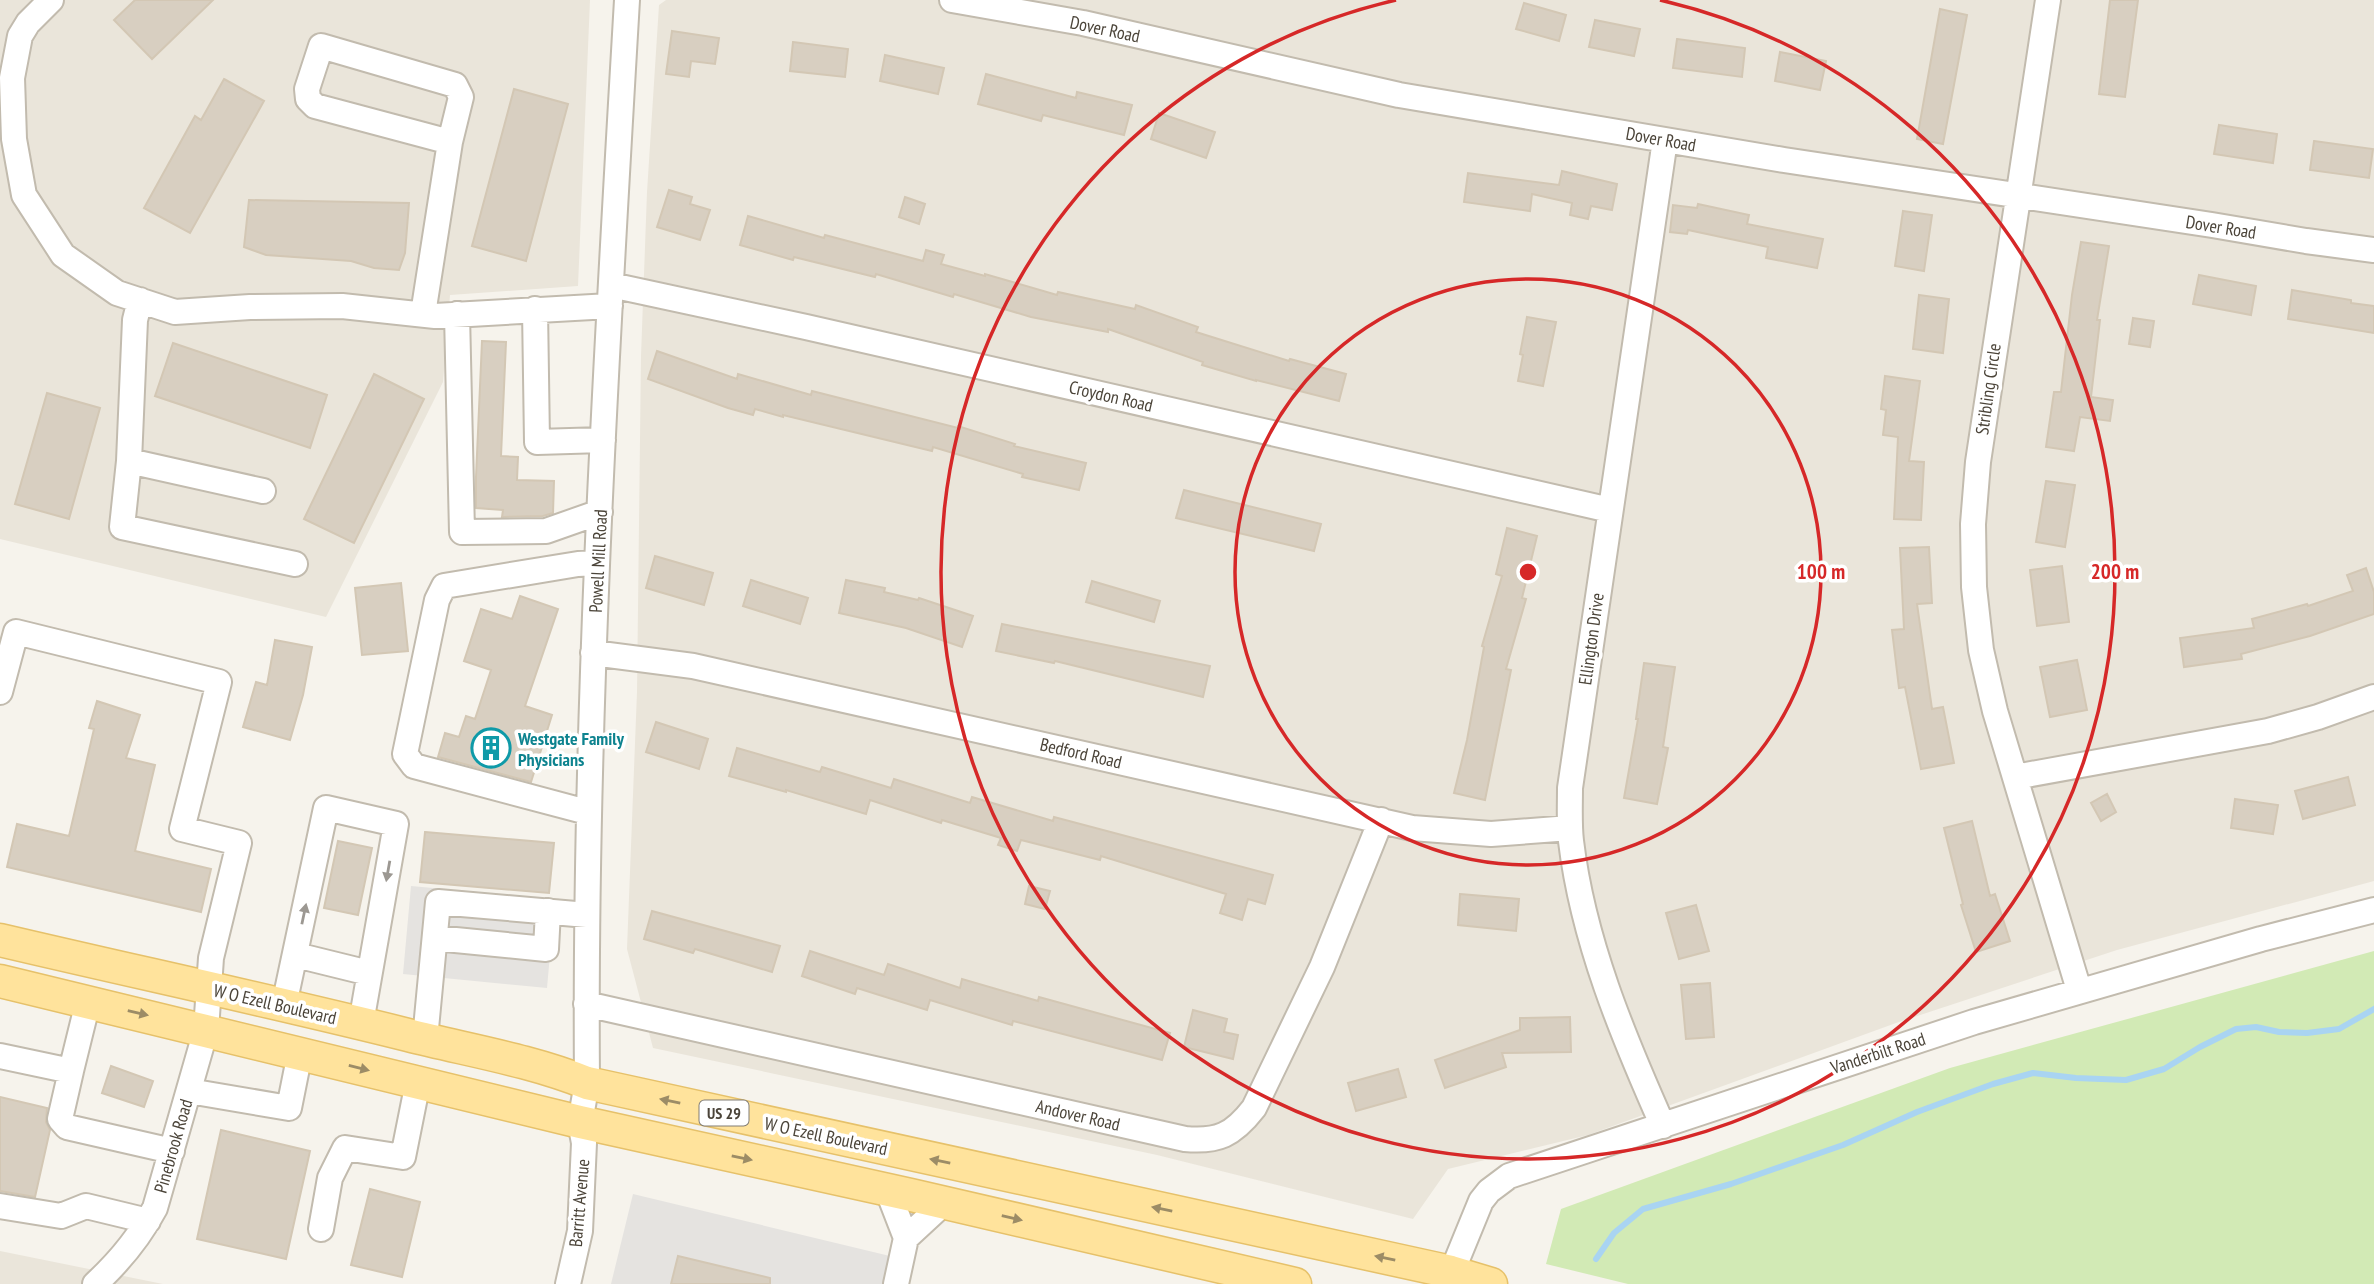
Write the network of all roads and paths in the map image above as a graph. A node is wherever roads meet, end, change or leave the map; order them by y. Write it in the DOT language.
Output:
graph roads {
  1 [pos="51,0"];
  2 [pos="627,0"];
  3 [pos="952,0"];
  4 [pos="2048,0"];
  5 [pos="1665,140"];
  6 [pos="450,142"];
  7 [pos="2017,195"];
  8 [pos="2374,250"];
  9 [pos="610,295"];
  10 [pos="140,300"];
  11 [pos="535,309"];
  12 [pos="422,314"];
  13 [pos="457,314"];
  14 [pos="603,440"];
  15 [pos="129,461"];
  16 [pos="263,491"];
  17 [pos="1610,510"];
  18 [pos="600,512"];
  19 [pos="597,563"];
  20 [pos="295,564"];
  21 [pos="593,653"];
  22 [pos="0,692"];
  23 [pos="2374,697"];
  24 [pos="2015,777"];
  25 [pos="587,812"];
  26 [pos="1381,821"];
  27 [pos="1570,828"];
  28 [pos="2374,910"];
  29 [pos="548,911"];
  30 [pos="587,915"];
  31 [pos="435,938"];
  32 [pos="0,940"];
  33 [pos="296,955"];
  34 [pos="369,973"];
  35 [pos="0,981"];
  36 [pos="209,989"];
  37 [pos="2079,990"];
  38 [pos="88,1002"];
  39 [pos="586,1004"];
  40 [pos="284,1005"];
  41 [pos="361,1023"];
  42 [pos="206,1030"];
  43 [pos="425,1039"];
  44 [pos="300,1053"];
  45 [pos="0,1056"];
  46 [pos="71,1071"];
  47 [pos="418,1082"];
  48 [pos="587,1083"];
  49 [pos="189,1091"];
  50 [pos="580,1122"];
  51 [pos="1662,1126"];
  52 [pos="172,1151"];
  53 [pos="887,1189"];
  54 [pos="945,1202"];
  55 [pos="0,1206"];
  56 [pos="148,1222"];
  57 [pos="321,1229"];
  58 [pos="906,1238"];
  59 [pos="1449,1278"];
  60 [pos="95,1284"];
  61 [pos="568,1284"];
  62 [pos="896,1284"];
  63 [pos="1295,1284"];
  64 [pos="1491,1284"];
  1 -- 10 [label="street, Croydon Road"];
  2 -- 9 [label="street, Powell Mill Road"];
  3 -- 5 [label="street, Dover Road"];
  4 -- 7 [label="street, Stribling Circle"];
  5 -- 7 [label="street, Dover Road"];
  5 -- 17 [label="street, Ellington Drive"];
  6 -- 6 [label="street"];
  6 -- 12 [label="street"];
  7 -- 8 [label="street, Dover Road"];
  7 -- 24 [label="street, Stribling Circle"];
  9 -- 11 [label="street, Croydon Road"];
  9 -- 14 [label="street, Powell Mill Road"];
  9 -- 17 [label="street, Croydon Road"];
  10 -- 12 [label="street, Croydon Road"];
  10 -- 15 [label="street"];
  11 -- 13 [label="street, Croydon Road"];
  11 -- 14 [label="street"];
  12 -- 13 [label="street, Croydon Road"];
  13 -- 18 [label="street"];
  14 -- 18 [label="street, Powell Mill Road"];
  15 -- 16 [label="street"];
  15 -- 20 [label="street"];
  17 -- 27 [label="street, Ellington Drive"];
  18 -- 19 [label="street, Powell Mill Road"];
  19 -- 21 [label="street, Powell Mill Road"];
  19 -- 25 [label="street"];
  21 -- 25 [label="street, Powell Mill Road"];
  21 -- 26 [label="street, Bedford Road"];
  22 -- 36 [label="street, Pinebrook Road"];
  23 -- 24 [label="street"];
  24 -- 37 [label="street, Stribling Circle"];
  25 -- 30 [label="street, Powell Mill Road"];
  26 -- 27 [label="street, Bedford Road"];
  26 -- 39 [label="street, Andover Road"];
  27 -- 51 [label="street, Ellington Drive"];
  28 -- 37 [label="street, Vanderbilt Road"];
  29 -- 30 [label="street"];
  29 -- 31 [label="street"];
  29 -- 31 [label="street"];
  30 -- 39 [label="street, Powell Mill Road"];
  31 -- 43 [label="street"];
  32 -- 36 [label="main road, W O Ezell Boulevard / US 29"];
  33 -- 34 [label="street"];
  33 -- 34 [label="street, one-way"];
  33 -- 40 [label="street"];
  34 -- 41 [label="street"];
  35 -- 38 [label="main road, US 29"];
  36 -- 40 [label="main road, W O Ezell Boulevard / US 29"];
  36 -- 42 [label="street, Pinebrook Road"];
  37 -- 51 [label="street, Vanderbilt Road"];
  38 -- 42 [label="main road, US 29, one-way"];
  38 -- 46 [label="street"];
  39 -- 48 [label="street, Powell Mill Road"];
  40 -- 41 [label="main road, W O Ezell Boulevard / US 29"];
  41 -- 43 [label="main road, W O Ezell Boulevard / US 29"];
  42 -- 44 [label="main road, US 29"];
  42 -- 49 [label="street, Pinebrook Road"];
  43 -- 48 [label="main road, W O Ezell Boulevard / US 29"];
  44 -- 47 [label="main road, US 29, one-way"];
  44 -- 49 [label="street"];
  45 -- 46 [label="street"];
  46 -- 52 [label="street"];
  47 -- 50 [label="main road, US 29"];
  47 -- 57 [label="street"];
  48 -- 50 [label="street, Powell Mill Road"];
  59 -- 48 [label="main road, W O Ezell Boulevard / US 29, one-way"];
  49 -- 52 [label="street, Pinebrook Road"];
  50 -- 53 [label="main road, US 29, one-way"];
  50 -- 61 [label="street, Barritt Avenue"];
  51 -- 59 [label="street, Vanderbilt Road"];
  52 -- 56 [label="street, Pinebrook Road"];
  53 -- 54 [label="main road, US 29"];
  53 -- 58 [label="street"];
  54 -- 58 [label="street"];
  54 -- 63 [label="main road, US 29, one-way"];
  55 -- 56 [label="street"];
  56 -- 60 [label="street, Pinebrook Road"];
  58 -- 62 [label="street"];
  59 -- 64 [label="main road, W O Ezell Boulevard / US 29"];
}
